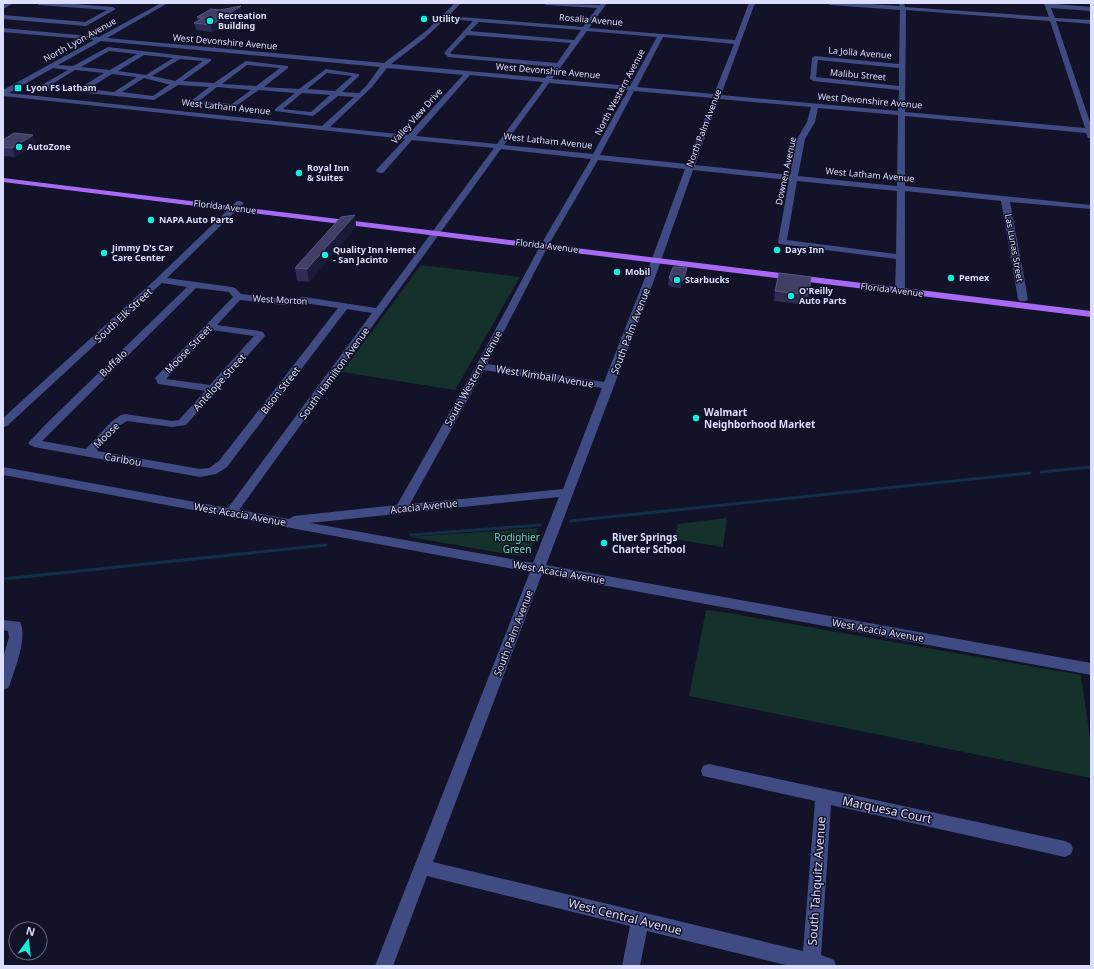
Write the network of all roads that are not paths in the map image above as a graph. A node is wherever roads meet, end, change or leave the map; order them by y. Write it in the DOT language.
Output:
graph roads {
  1 [pos="11,3"];
  2 [pos="40,3"];
  3 [pos="165,3"];
  4 [pos="458,3"];
  5 [pos="546,3"];
  6 [pos="752,3"];
  7 [pos="830,3"];
  8 [pos="603,5"];
  9 [pos="902,6"];
  10 [pos="3,7"];
  11 [pos="1047,8"];
  12 [pos="1091,9"];
  13 [pos="3,17"];
  14 [pos="443,17"];
  15 [pos="1052,19"];
  16 [pos="37,20"];
  17 [pos="477,20"];
  18 [pos="1091,22"];
  19 [pos="586,29"];
  20 [pos="3,30"];
  21 [pos="13,31"];
  22 [pos="467,33"];
  23 [pos="661,35"];
  24 [pos="100,39"];
  25 [pos="573,42"];
  26 [pos="737,42"];
  27 [pos="143,53"];
  28 [pos="179,56"];
  29 [pos="384,65"];
  30 [pos="559,65"];
  31 [pos="51,66"];
  32 [pos="903,66"];
  33 [pos="74,68"];
  34 [pos="110,72"];
  35 [pos="468,73"];
  36 [pos="145,76"];
  37 [pos="813,79"];
  38 [pos="548,80"];
  39 [pos="175,82"];
  40 [pos="216,84"];
  41 [pos="256,88"];
  42 [pos="634,88"];
  43 [pos="902,88"];
  44 [pos="81,90"];
  45 [pos="299,90"];
  46 [pos="3,93"];
  47 [pos="338,93"];
  48 [pos="115,94"];
  49 [pos="360,95"];
  50 [pos="716,96"];
  51 [pos="815,105"];
  52 [pos="902,113"];
  53 [pos="324,128"];
  54 [pos="1090,132"];
  55 [pos="410,137"];
  56 [pos="500,146"];
  57 [pos="596,156"];
  58 [pos="690,167"];
  59 [pos="380,171"];
  60 [pos="3,174"];
  61 [pos="793,178"];
  62 [pos="3,180"];
  63 [pos="14,181"];
  64 [pos="116,188"];
  65 [pos="902,188"];
  66 [pos="1005,198"];
  67 [pos="238,206"];
  68 [pos="1091,207"];
  69 [pos="439,230"];
  70 [pos="545,243"];
  71 [pos="901,256"];
  72 [pos="658,257"];
  73 [pos="160,280"];
  74 [pos="194,285"];
  75 [pos="901,287"];
  76 [pos="238,297"];
  77 [pos="958,297"];
  78 [pos="1023,299"];
  79 [pos="344,306"];
  80 [pos="1091,307"];
  81 [pos="374,310"];
  82 [pos="1091,314"];
  83 [pos="210,326"];
  84 [pos="481,366"];
  85 [pos="608,386"];
  86 [pos="212,389"];
  87 [pos="125,417"];
  88 [pos="3,424"];
  89 [pos="34,443"];
  90 [pos="88,453"];
  91 [pos="3,471"];
  92 [pos="212,471"];
  93 [pos="567,492"];
  94 [pos="401,509"];
  95 [pos="231,512"];
  96 [pos="280,521"];
  97 [pos="538,568"];
  98 [pos="9,625"];
  99 [pos="1091,669"];
  100 [pos="3,684"];
  101 [pos="709,771"];
  102 [pos="824,796"];
  103 [pos="1065,849"];
  104 [pos="422,867"];
  105 [pos="640,920"];
  106 [pos="816,965"];
  107 [pos="384,966"];
  108 [pos="631,966"];
  1 -- 10 [label="street"];
  2 -- 16 [label="street"];
  3 -- 24 [label="street, North Lyon Avenue"];
  4 -- 14 [label="street"];
  5 -- 8 [label="street"];
  6 -- 26 [label="street, North Palm Avenue"];
  7 -- 9 [label="street"];
  8 -- 19 [label="street, South Hamilton Avenue"];
  9 -- 15 [label="street"];
  9 -- 32 [label="street"];
  11 -- 12 [label="street"];
  11 -- 15 [label="street"];
  13 -- 16 [label="street"];
  14 -- 17 [label="street, Rosalia Avenue"];
  14 -- 29 [label="street"];
  15 -- 18 [label="street"];
  15 -- 54 [label="street"];
  16 -- 21 [label="street"];
  17 -- 19 [label="street, Rosalia Avenue"];
  17 -- 22 [label="street"];
  19 -- 23 [label="street, Rosalia Avenue"];
  19 -- 25 [label="street, South Hamilton Avenue"];
  20 -- 21 [label="street, West Devonshire Avenue"];
  21 -- 24 [label="street, West Devonshire Avenue"];
  22 -- 25 [label="street"];
  22 -- 30 [label="street"];
  23 -- 26 [label="street, Rosalia Avenue"];
  23 -- 42 [label="street, North Western Avenue"];
  24 -- 29 [label="street, West Devonshire Avenue"];
  24 -- 31 [label="street, North Lyon Avenue"];
  25 -- 30 [label="street, South Hamilton Avenue"];
  26 -- 50 [label="street, North Palm Avenue"];
  27 -- 28 [label="street"];
  27 -- 33 [label="street"];
  27 -- 34 [label="street"];
  28 -- 36 [label="street"];
  28 -- 39 [label="street"];
  29 -- 35 [label="street, West Devonshire Avenue"];
  29 -- 49 [label="street"];
  30 -- 38 [label="street, South Hamilton Avenue"];
  31 -- 33 [label="street"];
  31 -- 46 [label="street, North Lyon Avenue"];
  32 -- 37 [label="street, La Jolla Avenue"];
  32 -- 43 [label="street"];
  33 -- 34 [label="street"];
  33 -- 44 [label="street"];
  34 -- 36 [label="street"];
  34 -- 44 [label="street"];
  35 -- 38 [label="street, West Devonshire Avenue"];
  35 -- 55 [label="street, Valley View Drive"];
  36 -- 39 [label="street"];
  36 -- 48 [label="street"];
  37 -- 43 [label="street, Malibu Street"];
  38 -- 42 [label="street, West Devonshire Avenue"];
  38 -- 56 [label="street, South Hamilton Avenue"];
  39 -- 40 [label="street"];
  39 -- 48 [label="street"];
  40 -- 41 [label="street"];
  40 -- 41 [label="street"];
  40 -- 41 [label="street"];
  41 -- 45 [label="street"];
  42 -- 50 [label="street, West Devonshire Avenue"];
  42 -- 57 [label="street, North Western Avenue"];
  43 -- 52 [label="street"];
  44 -- 48 [label="street"];
  45 -- 47 [label="street"];
  45 -- 47 [label="street"];
  45 -- 47 [label="street"];
  46 -- 53 [label="street, West Latham Avenue"];
  47 -- 49 [label="street"];
  49 -- 53 [label="street"];
  50 -- 51 [label="street, West Devonshire Avenue"];
  50 -- 58 [label="street, North Palm Avenue"];
  51 -- 52 [label="street, West Devonshire Avenue"];
  51 -- 61 [label="street, Downen Avenue"];
  52 -- 54 [label="street, West Devonshire Avenue"];
  52 -- 65 [label="street"];
  53 -- 55 [label="street, West Latham Avenue"];
  55 -- 56 [label="street, West Latham Avenue"];
  55 -- 59 [label="street, Valley View Drive"];
  56 -- 57 [label="street, West Latham Avenue"];
  56 -- 69 [label="street, South Hamilton Avenue"];
  57 -- 58 [label="street, West Latham Avenue"];
  57 -- 70 [label="street, North Western Avenue"];
  58 -- 61 [label="street, West Latham Avenue"];
  58 -- 72 [label="street, North Palm Avenue"];
  60 -- 64 [label="main road, Florida Avenue"];
  61 -- 65 [label="street, West Latham Avenue"];
  61 -- 71 [label="street, Downen Avenue"];
  62 -- 63 [label="main road, Florida Avenue"];
  63 -- 64 [label="main road"];
  63 -- 67 [label="main road, Florida Avenue"];
  64 -- 67 [label="main road, Florida Avenue"];
  65 -- 66 [label="street, West Latham Avenue"];
  65 -- 71 [label="street"];
  66 -- 68 [label="street, West Latham Avenue"];
  66 -- 78 [label="street, Las Lunas Street"];
  67 -- 69 [label="main road, Florida Avenue"];
  67 -- 73 [label="street, South Elk Street"];
  69 -- 70 [label="main road, Florida Avenue"];
  69 -- 81 [label="street, South Hamilton Avenue"];
  70 -- 72 [label="main road, Florida Avenue"];
  70 -- 84 [label="street, South Western Avenue"];
  71 -- 75 [label="street"];
  72 -- 75 [label="main road, Florida Avenue"];
  72 -- 75 [label="main road, Florida Avenue"];
  72 -- 85 [label="street, South Palm Avenue"];
  73 -- 74 [label="street, West Morton"];
  73 -- 88 [label="street, South Elk Street"];
  74 -- 76 [label="street, West Morton"];
  74 -- 89 [label="street, Buffalo"];
  75 -- 77 [label="main road, Florida Avenue"];
  75 -- 78 [label="main road, Florida Avenue"];
  76 -- 79 [label="street, West Morton"];
  76 -- 83 [label="street, Moose Street"];
  77 -- 78 [label="main road"];
  77 -- 82 [label="main road, Florida Avenue"];
  78 -- 80 [label="main road, Florida Avenue"];
  79 -- 81 [label="street, West Morton"];
  79 -- 92 [label="street, Bison Street"];
  81 -- 95 [label="street, South Hamilton Avenue"];
  83 -- 86 [label="street, Antelope Street"];
  83 -- 86 [label="street, Moose Street"];
  84 -- 85 [label="street, West Kimball Avenue"];
  84 -- 94 [label="street, South Western Avenue"];
  85 -- 93 [label="street, South Palm Avenue"];
  86 -- 87 [label="street, Antelope Street"];
  87 -- 90 [label="street, Moose"];
  89 -- 90 [label="street, Caribou"];
  90 -- 92 [label="street, Caribou"];
  91 -- 95 [label="street, West Acacia Avenue"];
  93 -- 94 [label="street, Acacia Avenue"];
  93 -- 97 [label="street, South Palm Avenue"];
  94 -- 96 [label="street, Acacia Avenue"];
  95 -- 96 [label="street, West Acacia Avenue"];
  96 -- 97 [label="street, West Acacia Avenue"];
  97 -- 99 [label="street, West Acacia Avenue"];
  97 -- 104 [label="street, South Palm Avenue"];
  98 -- 100 [label="street"];
  101 -- 102 [label="street, Marquesa Court"];
  102 -- 103 [label="street, Marquesa Court"];
  102 -- 106 [label="street, South Tahquitz Avenue"];
  104 -- 105 [label="street, West Central Avenue"];
  104 -- 107 [label="street, South Palm Avenue"];
  105 -- 106 [label="street, West Central Avenue"];
  105 -- 108 [label="street"];
}
